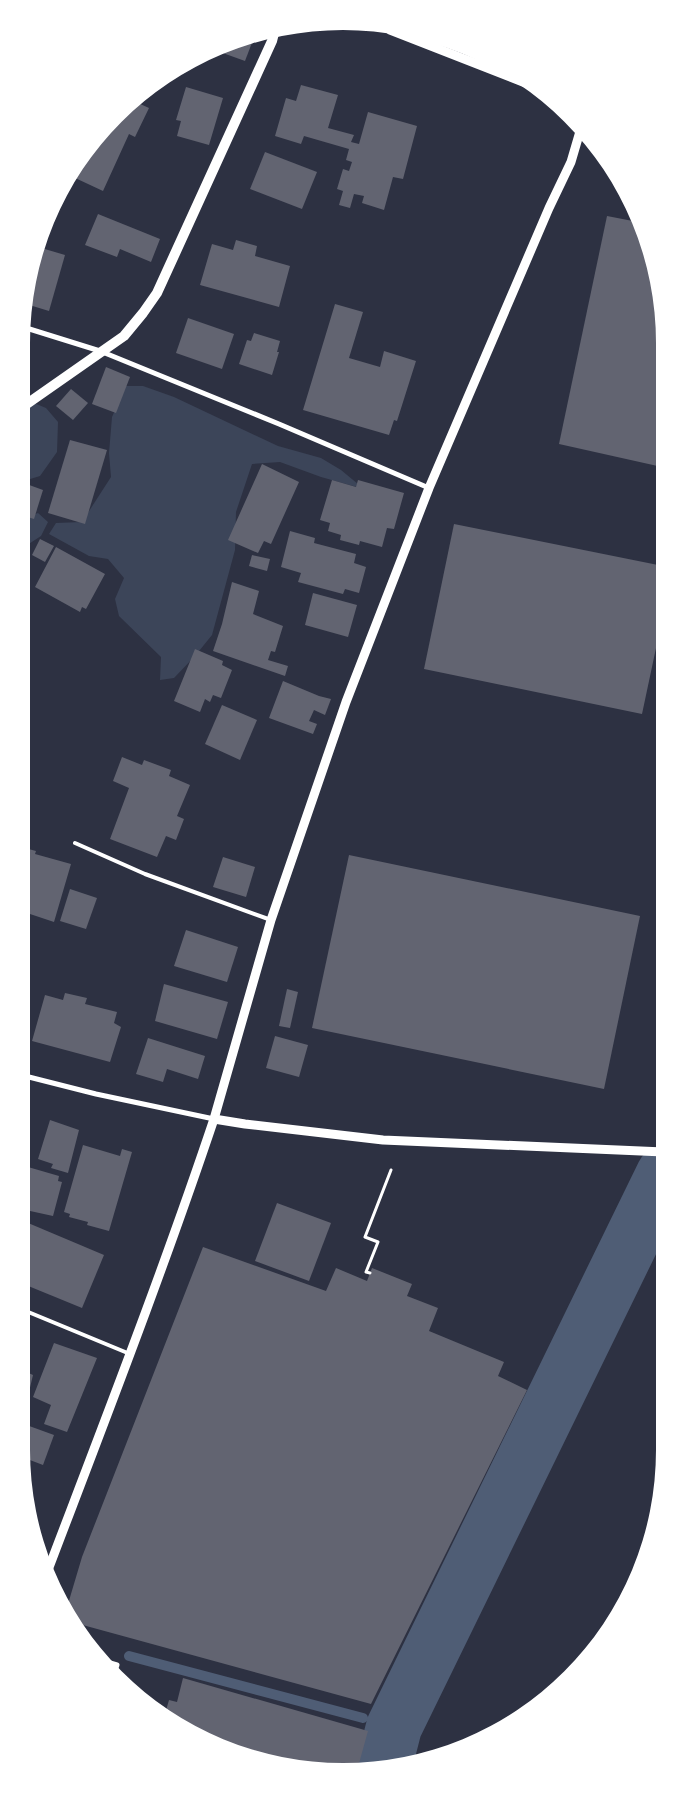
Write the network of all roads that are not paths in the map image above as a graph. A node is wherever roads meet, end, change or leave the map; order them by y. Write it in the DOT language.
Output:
graph roads {
  1 [pos="408,37"];
  2 [pos="273,38"];
  3 [pos="504,75"];
  4 [pos="578,137"];
  5 [pos="31,329"];
  6 [pos="100,352"];
  7 [pos="30,402"];
  8 [pos="429,488"];
  9 [pos="75,843"];
  10 [pos="271,920"];
  11 [pos="30,1076"];
  12 [pos="214,1119"];
  13 [pos="656,1151"];
  14 [pos="30,1314"];
  15 [pos="130,1354"];
  16 [pos="51,1562"];
  1 -- 3 [label="street"];
  2 -- 6 [label="main road"];
  4 -- 8 [label="street"];
  5 -- 6 [label="street"];
  6 -- 7 [label="main road"];
  6 -- 8 [label="street"];
  8 -- 10 [label="street"];
  9 -- 10 [label="lane"];
  10 -- 12 [label="street"];
  11 -- 12 [label="street"];
  12 -- 13 [label="street"];
  12 -- 15 [label="street"];
  14 -- 15 [label="lane"];
  15 -- 16 [label="street"];
}
